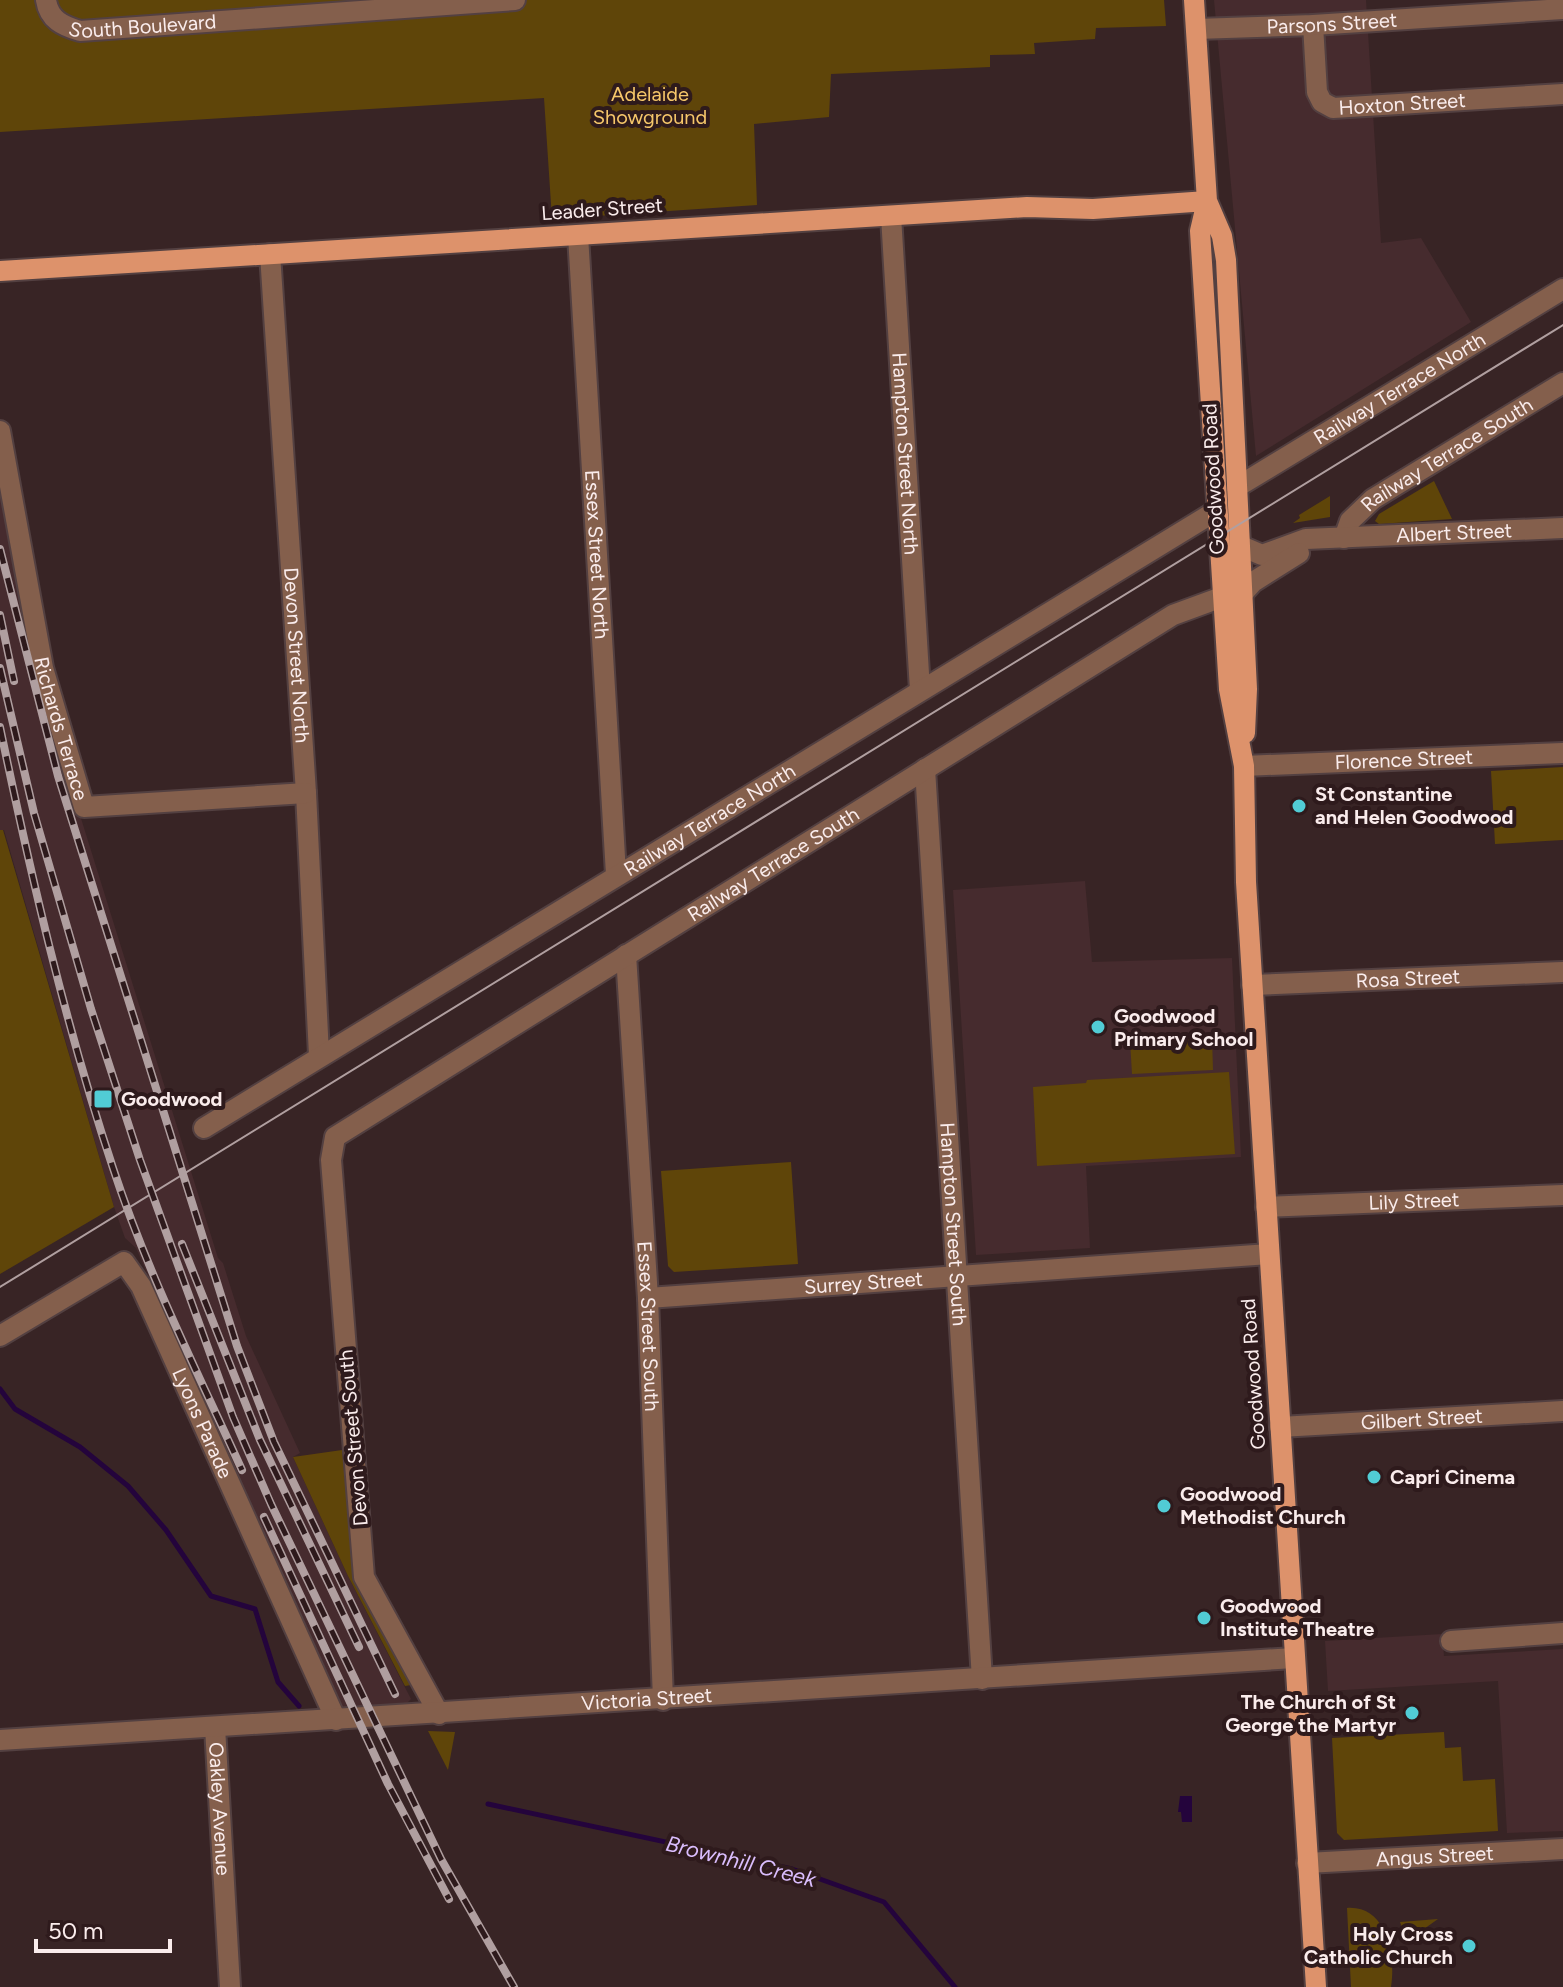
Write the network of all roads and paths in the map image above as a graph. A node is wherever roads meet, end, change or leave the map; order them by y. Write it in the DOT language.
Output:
graph roads {
  1 [pos="46,0"];
  2 [pos="515,0"];
  3 [pos="1194,0"];
  4 [pos="254,9"];
  5 [pos="1563,9"];
  6 [pos="1313,25"];
  7 [pos="1196,29"];
  8 [pos="1563,94"];
  9 [pos="1207,201"];
  10 [pos="891,216"];
  11 [pos="578,235"];
  12 [pos="270,254"];
  13 [pos="0,271"];
  14 [pos="1563,289"];
  15 [pos="1563,383"];
  16 [pos="0,431"];
  17 [pos="1237,487"];
  18 [pos="1216,511"];
  19 [pos="1563,528"];
  20 [pos="1173,536"];
  21 [pos="1344,538"];
  22 [pos="1241,546"];
  23 [pos="1219,554"];
  24 [pos="1244,592"];
  25 [pos="1222,597"];
  26 [pos="920,690"];
  27 [pos="1563,753"];
  28 [pos="1243,762"];
  29 [pos="925,769"];
  30 [pos="306,793"];
  31 [pos="616,874"];
  32 [pos="626,955"];
  33 [pos="1563,972"];
  34 [pos="1252,985"];
  35 [pos="319,1055"];
  36 [pos="204,1128"];
  37 [pos="332,1143"];
  38 [pos="1563,1195"];
  39 [pos="1266,1207"];
  40 [pos="1269,1254"];
  41 [pos="957,1276"];
  42 [pos="648,1298"];
  43 [pos="0,1336"];
  44 [pos="1563,1411"];
  45 [pos="1280,1427"];
  46 [pos="1563,1633"];
  47 [pos="1451,1641"];
  48 [pos="1294,1658"];
  49 [pos="982,1679"];
  50 [pos="663,1700"];
  51 [pos="439,1714"];
  52 [pos="336,1720"];
  53 [pos="215,1727"];
  54 [pos="0,1740"];
  55 [pos="1563,1849"];
  56 [pos="1307,1863"];
  57 [pos="230,1987"];
  58 [pos="1316,1987"];
  1 -- 4 [label="street, South Boulevard"];
  2 -- 4 [label="street, South Boulevard"];
  3 -- 7 [label="main road, Goodwood Road"];
  5 -- 6 [label="street, Parsons Street"];
  6 -- 7 [label="street, Parsons Street"];
  6 -- 8 [label="street, Hoxton Street"];
  7 -- 9 [label="main road, Goodwood Road"];
  9 -- 10 [label="main road, Leader Street"];
  9 -- 17 [label="main road, Goodwood Road"];
  9 -- 18 [label="main road, Goodwood Road"];
  10 -- 11 [label="main road, Leader Street"];
  10 -- 26 [label="street, Hampton Street North"];
  11 -- 12 [label="main road, Leader Street"];
  11 -- 31 [label="street, Essex Street North"];
  12 -- 13 [label="main road, Leader Street"];
  12 -- 30 [label="street, Devon Street North"];
  14 -- 17 [label="street, Railway Terrace North"];
  15 -- 21 [label="street, Railway Terrace South"];
  16 -- 30 [label="street, Richards Terrace"];
  17 -- 22 [label="main road, Goodwood Road"];
  18 -- 20 [label="street, Railway Terrace North"];
  18 -- 23 [label="main road, Goodwood Road"];
  19 -- 21 [label="street, Albert Street"];
  20 -- 23 [label="street"];
  20 -- 26 [label="street, Railway Terrace North"];
  21 -- 22 [label="street, Albert Street"];
  21 -- 24 [label="street, Albert Street"];
  22 -- 24 [label="main road, Goodwood Road"];
  23 -- 25 [label="main road, Goodwood Road"];
  24 -- 28 [label="main road, Goodwood Road"];
  25 -- 28 [label="main road, Goodwood Road"];
  25 -- 29 [label="street, Railway Terrace South"];
  26 -- 31 [label="street, Railway Terrace North"];
  27 -- 28 [label="street, Florence Street"];
  28 -- 34 [label="main road, Goodwood Road"];
  29 -- 32 [label="street, Railway Terrace South"];
  29 -- 41 [label="street, Hampton Street South"];
  30 -- 35 [label="street, Devon Street North"];
  31 -- 35 [label="street, Railway Terrace North"];
  32 -- 37 [label="street, Railway Terrace South"];
  32 -- 42 [label="street, Essex Street South"];
  33 -- 34 [label="street, Rosa Street"];
  34 -- 39 [label="main road, Goodwood Road"];
  35 -- 36 [label="street, Railway Terrace North"];
  37 -- 51 [label="street, Devon Street South"];
  38 -- 39 [label="street, Lily Street"];
  39 -- 40 [label="main road, Goodwood Road"];
  40 -- 41 [label="street, Surrey Street"];
  40 -- 45 [label="main road, Goodwood Road"];
  41 -- 42 [label="street, Surrey Street"];
  41 -- 49 [label="street, Hampton Street South"];
  42 -- 50 [label="street, Essex Street South"];
  43 -- 52 [label="street, Lyons Parade"];
  44 -- 45 [label="street, Gilbert Street"];
  45 -- 48 [label="main road, Goodwood Road"];
  46 -- 47 [label="street"];
  48 -- 49 [label="street, Victoria Street"];
  48 -- 56 [label="main road, Goodwood Road"];
  49 -- 50 [label="street, Victoria Street"];
  50 -- 51 [label="street, Victoria Street"];
  51 -- 52 [label="street, Victoria Street"];
  52 -- 53 [label="street, Victoria Street"];
  53 -- 54 [label="street, Victoria Street"];
  53 -- 57 [label="street, Oakley Avenue"];
  55 -- 56 [label="street, Angus Street"];
  56 -- 58 [label="main road, Goodwood Road"];
}
